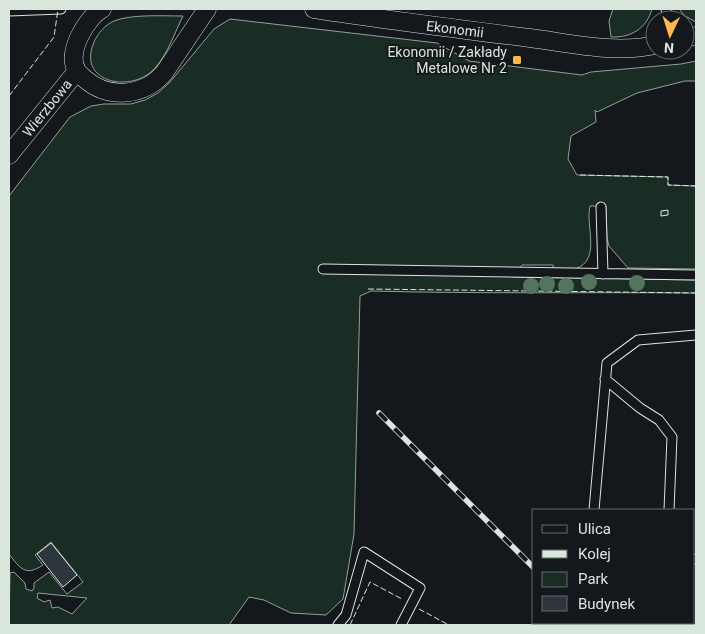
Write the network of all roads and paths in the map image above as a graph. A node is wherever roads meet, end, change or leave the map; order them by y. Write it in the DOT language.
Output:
graph roads {
  1 [pos="61,9"];
  2 [pos="102,9"];
  3 [pos="207,9"];
  4 [pos="314,9"];
  5 [pos="9,11"];
  6 [pos="645,45"];
  7 [pos="77,71"];
  8 [pos="9,155"];
  9 [pos="601,207"];
  10 [pos="323,269"];
  11 [pos="603,274"];
  12 [pos="696,275"];
  13 [pos="696,335"];
  14 [pos="605,379"];
  15 [pos="594,509"];
  16 [pos="670,509"];
  17 [pos="338,625"];
  18 [pos="401,625"];
  1 -- 5 [label="lane"];
  2 -- 7 [label="street, Wierzbowa"];
  3 -- 7 [label="street"];
  4 -- 6 [label="street, Ekonomii"];
  7 -- 8 [label="street, Wierzbowa"];
  9 -- 11 [label="lane"];
  10 -- 11 [label="lane"];
  11 -- 12 [label="lane"];
  13 -- 14 [label="lane"];
  14 -- 15 [label="lane"];
  14 -- 16 [label="lane"];
  17 -- 18 [label="lane"];
}
